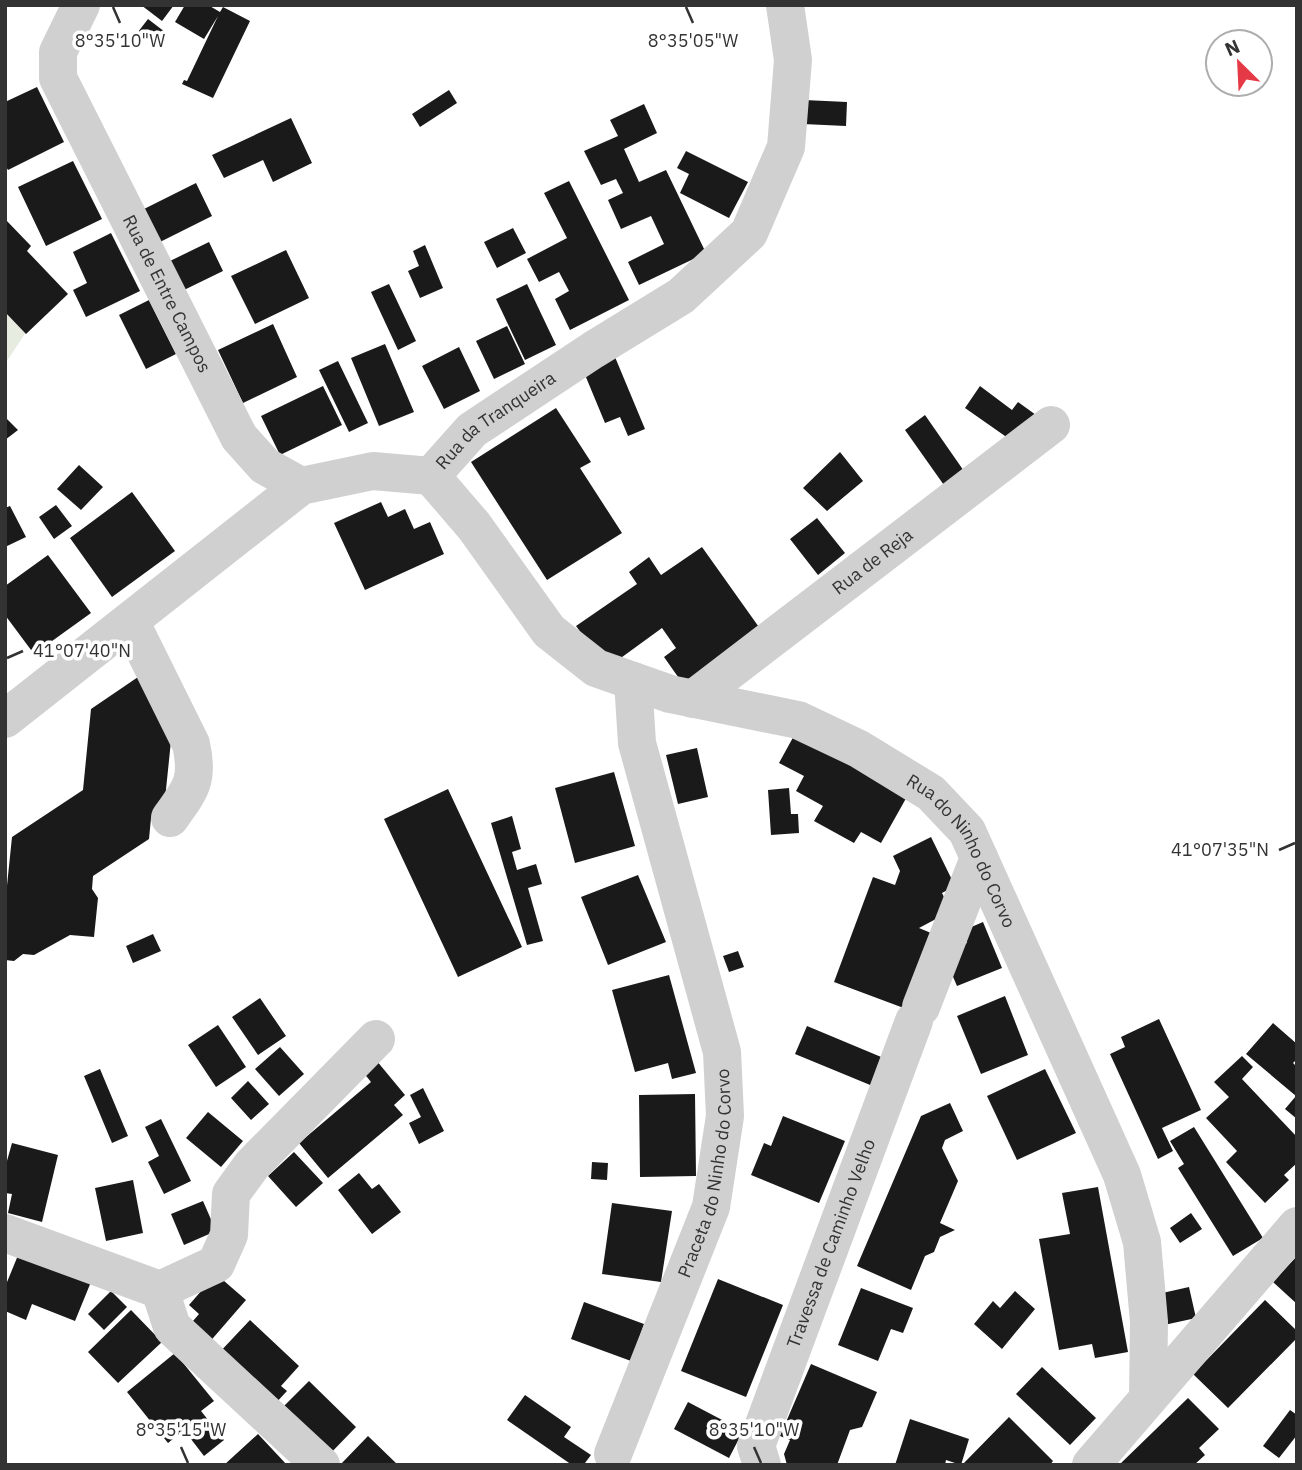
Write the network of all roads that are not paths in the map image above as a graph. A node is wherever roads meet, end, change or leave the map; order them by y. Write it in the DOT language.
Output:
graph roads {
  1 [pos="81,5"];
  2 [pos="785,5"];
  3 [pos="1051,425"];
  4 [pos="431,477"];
  5 [pos="301,486"];
  6 [pos="130,621"];
  7 [pos="633,681"];
  8 [pos="693,699"];
  9 [pos="5,719"];
  10 [pos="170,818"];
  11 [pos="979,858"];
  12 [pos="376,1039"];
  13 [pos="1297,1226"];
  14 [pos="5,1233"];
  15 [pos="160,1290"];
  16 [pos="1148,1398"];
  17 [pos="613,1454"];
  18 [pos="321,1465"];
  19 [pos="762,1465"];
  20 [pos="1091,1465"];
  1 -- 5 [label="street, Rua de Entre Campos"];
  2 -- 4 [label="street, Rua da Tranqueira"];
  3 -- 8 [label="street, Rua de Reja"];
  4 -- 5 [label="street, Rua da Tranqueira"];
  4 -- 7 [label="street, Rua do Ninho do Corvo"];
  5 -- 6 [label="street, Rua da Tranqueira"];
  6 -- 9 [label="street, Rua da Tranqueira"];
  6 -- 10 [label="street"];
  7 -- 8 [label="street, Rua do Ninho do Corvo"];
  7 -- 17 [label="street, Praceta do Ninho do Corvo"];
  8 -- 11 [label="street, Rua do Ninho do Corvo"];
  11 -- 16 [label="street, Rua do Ninho do Corvo"];
  11 -- 19 [label="street, Travessa de Caminho Velho"];
  12 -- 15 [label="street"];
  13 -- 16 [label="street"];
  14 -- 15 [label="street"];
  15 -- 18 [label="street"];
  16 -- 20 [label="street"];
}
